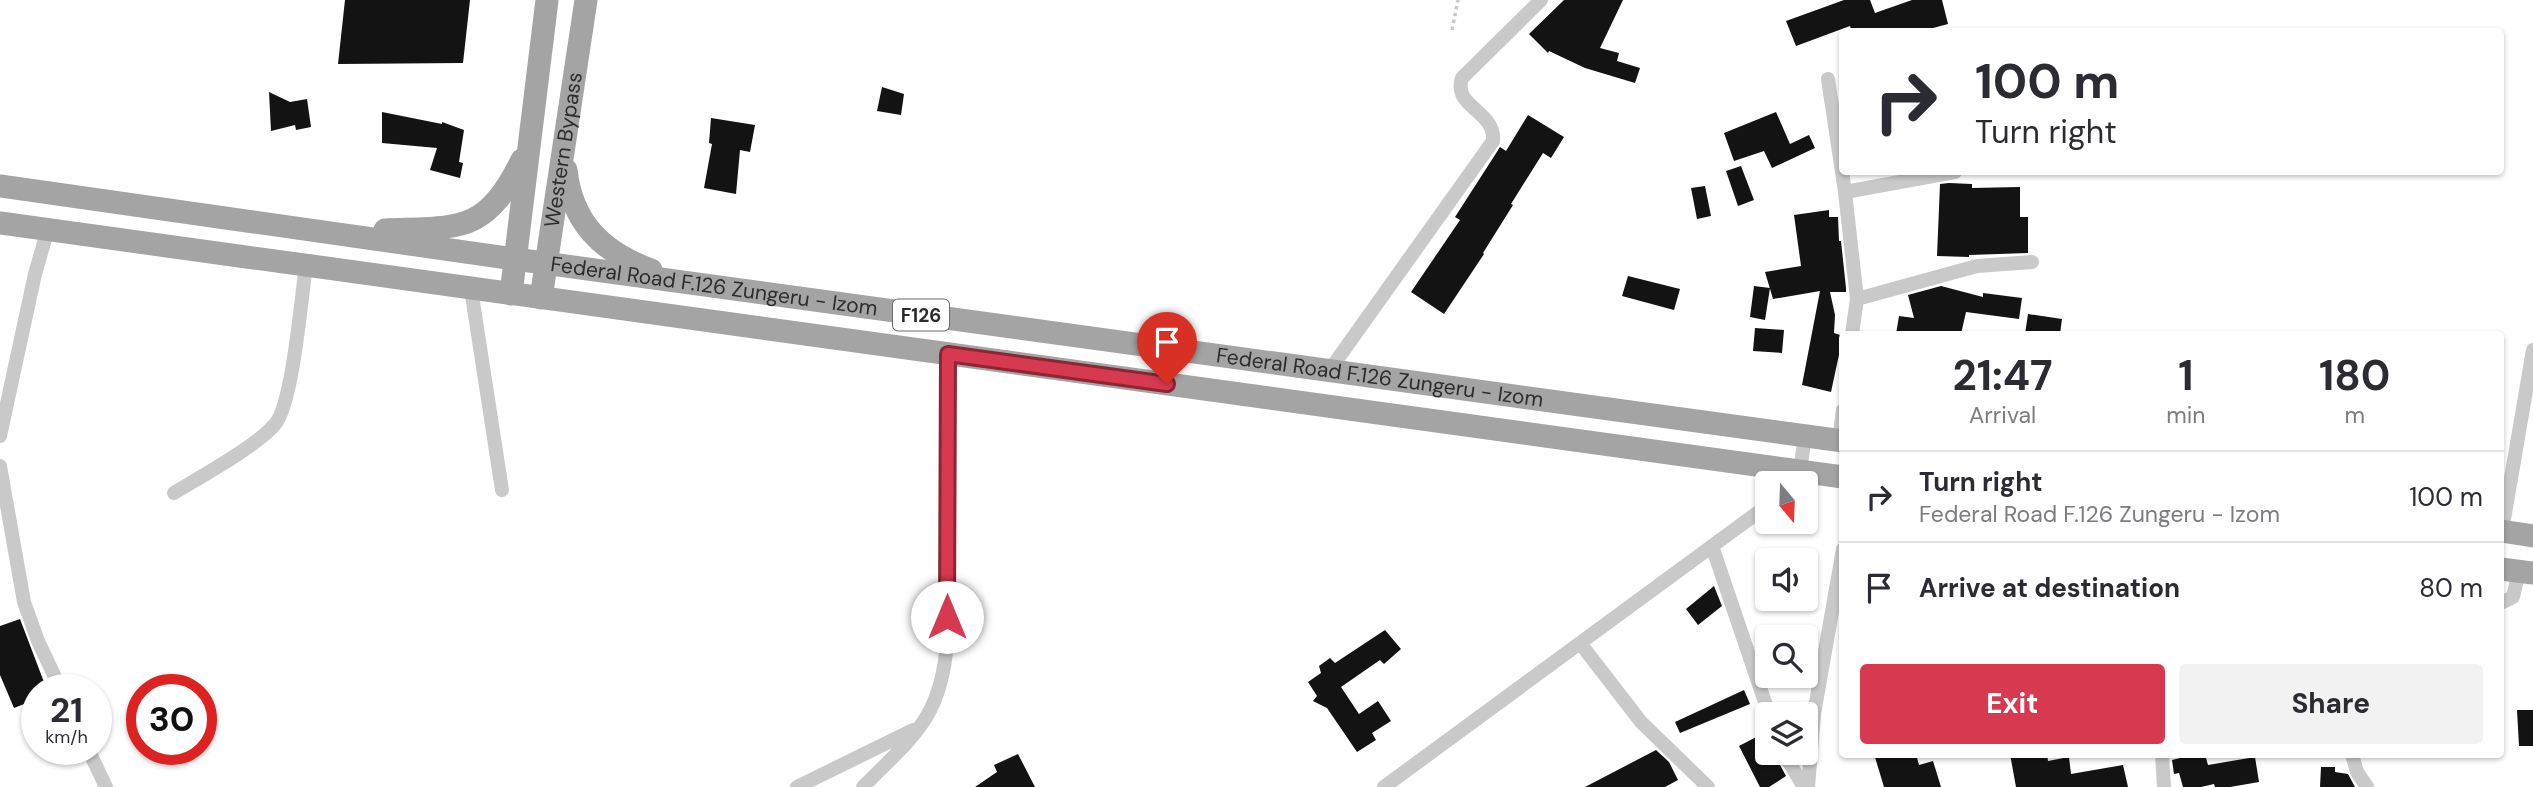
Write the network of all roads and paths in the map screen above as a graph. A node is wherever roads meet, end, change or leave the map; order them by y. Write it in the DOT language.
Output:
graph roads {
  1 [pos="547,0"];
  2 [pos="586,0"];
  3 [pos="1458,0"];
  4 [pos="1541,0"];
  5 [pos="1452,30"];
  6 [pos="1828,79"];
  7 [pos="530,145"];
  8 [pos="564,147"];
  9 [pos="1839,152"];
  10 [pos="1842,175"];
  11 [pos="1938,175"];
  12 [pos="0,186"];
  13 [pos="1845,192"];
  14 [pos="0,223"];
  15 [pos="48,229"];
  16 [pos="331,233"];
  17 [pos="515,259"];
  18 [pos="2032,262"];
  19 [pos="546,263"];
  20 [pos="306,266"];
  21 [pos="687,283"];
  22 [pos="471,289"];
  23 [pos="511,294"];
  24 [pos="541,298"];
  25 [pos="1857,299"];
  26 [pos="1852,331"];
  27 [pos="2533,350"];
  28 [pos="948,354"];
  29 [pos="1329,371"];
  30 [pos="5,396"];
  31 [pos="0,436"];
  32 [pos="1805,436"];
  33 [pos="1839,441"];
  34 [pos="0,466"];
  35 [pos="1755,471"];
  36 [pos="1796,471"];
  37 [pos="1818,477"];
  38 [pos="1839,477"];
  39 [pos="502,490"];
  40 [pos="174,493"];
  41 [pos="2504,514"];
  42 [pos="1755,515"];
  43 [pos="2504,531"];
  44 [pos="2533,536"];
  45 [pos="1712,546"];
  46 [pos="2518,571"];
  47 [pos="1839,572"];
  48 [pos="2504,602"];
  49 [pos="1580,643"];
  50 [pos="53,674"];
  51 [pos="1765,702"];
  52 [pos="924,724"];
  53 [pos="2162,758"];
  54 [pos="2354,758"];
  55 [pos="96,765"];
  56 [pos="1792,765"];
  57 [pos="106,787"];
  58 [pos="797,787"];
  59 [pos="863,787"];
  60 [pos="1384,787"];
  61 [pos="1708,787"];
  62 [pos="1806,787"];
  63 [pos="2164,787"];
  64 [pos="2367,787"];
  1 -- 7 [label="main road, Western Bypass"];
  2 -- 8 [label="main road, Western Bypass"];
  3 -- 5 [label="path"];
  4 -- 29 [label="street"];
  6 -- 9 [label="street"];
  7 -- 16 [label="main road"];
  7 -- 17 [label="main road, Western Bypass"];
  8 -- 19 [label="main road, Western Bypass"];
  8 -- 21 [label="main road"];
  10 -- 13 [label="street"];
  11 -- 13 [label="street"];
  12 -- 16 [label="main road, Federal Road F.126 Zungeru - Izom / F126"];
  13 -- 25 [label="street"];
  14 -- 15 [label="main road, Federal Road F.126 Zungeru - Izom / F126"];
  15 -- 20 [label="main road, Federal Road F.126 Zungeru - Izom / F126"];
  15 -- 30 [label="street"];
  16 -- 17 [label="main road, Federal Road F.126 Zungeru - Izom / F126"];
  17 -- 19 [label="main road, Federal Road F.126 Zungeru - Izom / F126"];
  17 -- 23 [label="main road, Western Bypass"];
  18 -- 25 [label="street"];
  19 -- 21 [label="main road, Federal Road F.126 Zungeru - Izom / F126"];
  19 -- 24 [label="main road, Western Bypass"];
  20 -- 22 [label="main road, Federal Road F.126 Zungeru - Izom / F126"];
  20 -- 40 [label="street"];
  21 -- 29 [label="main road, Federal Road F.126 Zungeru - Izom / F126"];
  22 -- 23 [label="main road, Federal Road F.126 Zungeru - Izom / F126"];
  22 -- 39 [label="street"];
  23 -- 24 [label="main road, Federal Road F.126 Zungeru - Izom / F126"];
  24 -- 28 [label="main road, Federal Road F.126 Zungeru - Izom / F126"];
  25 -- 26 [label="street"];
  27 -- 41 [label="street"];
  28 -- 35 [label="main road, Federal Road F.126 Zungeru - Izom / F126"];
  28 -- 52 [label="street"];
  29 -- 32 [label="main road, Federal Road F.126 Zungeru - Izom / F126"];
  30 -- 31 [label="street"];
  32 -- 33 [label="main road, Federal Road F.126 Zungeru - Izom / F126"];
  32 -- 36 [label="street"];
  34 -- 50 [label="street"];
  37 -- 38 [label="main road, Federal Road F.126 Zungeru - Izom / F126"];
  42 -- 45 [label="street"];
  43 -- 44 [label="main road"];
  45 -- 49 [label="street"];
  45 -- 51 [label="street"];
  46 -- 48 [label="street"];
  47 -- 62 [label="street"];
  49 -- 60 [label="street"];
  49 -- 61 [label="street"];
  52 -- 58 [label="street"];
  52 -- 59 [label="street"];
  53 -- 63 [label="street"];
  54 -- 64 [label="street"];
  55 -- 57 [label="street"];
  56 -- 62 [label="street"];
}
